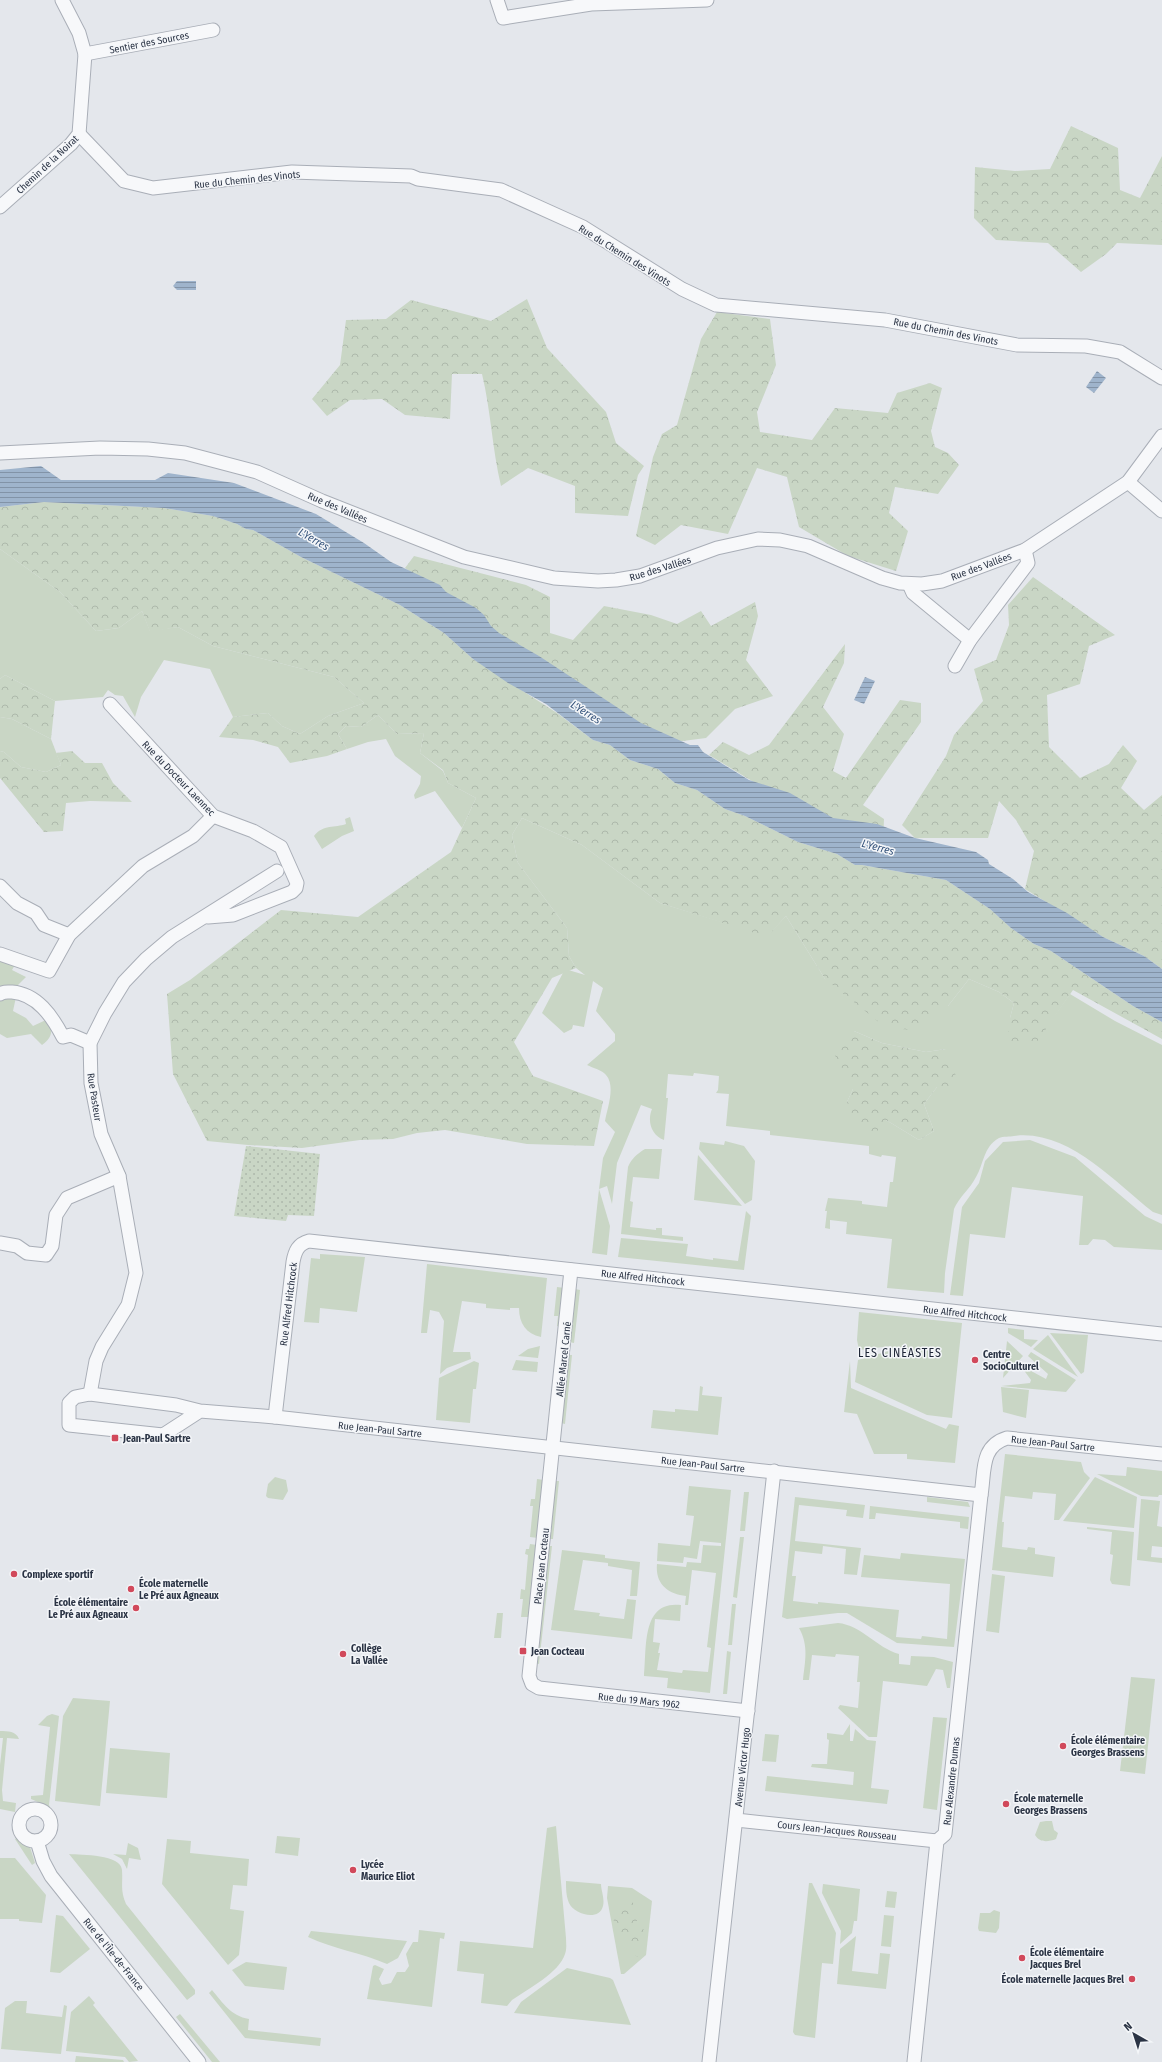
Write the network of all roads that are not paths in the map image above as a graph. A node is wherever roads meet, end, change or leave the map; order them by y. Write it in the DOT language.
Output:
graph roads {
  1 [pos="62,0"];
  2 [pos="497,0"];
  3 [pos="707,0"];
  4 [pos="213,30"];
  5 [pos="85,54"];
  6 [pos="79,134"];
  7 [pos="0,207"];
  8 [pos="1162,378"];
  9 [pos="1162,436"];
  10 [pos="0,452"];
  11 [pos="1128,482"];
  12 [pos="1162,511"];
  13 [pos="1025,550"];
  14 [pos="909,584"];
  15 [pos="970,640"];
  16 [pos="955,666"];
  17 [pos="110,704"];
  18 [pos="213,816"];
  19 [pos="276,871"];
  20 [pos="0,886"];
  21 [pos="204,917"];
  22 [pos="68,935"];
  23 [pos="0,954"];
  24 [pos="0,994"];
  25 [pos="90,1042"];
  26 [pos="119,1176"];
  27 [pos="0,1243"];
  28 [pos="571,1270"];
  29 [pos="1162,1334"];
  30 [pos="90,1394"];
  31 [pos="200,1411"];
  32 [pos="276,1417"];
  33 [pos="553,1448"];
  34 [pos="1162,1454"];
  35 [pos="774,1472"];
  36 [pos="981,1496"];
  37 [pos="532,1684"];
  38 [pos="748,1711"];
  39 [pos="736,1820"];
  40 [pos="37,1841"];
  41 [pos="937,1841"];
  42 [pos="199,2062"];
  43 [pos="709,2062"];
  44 [pos="914,2062"];
  1 -- 5 [label="street, Chemin de la Noirat"];
  2 -- 3 [label="street"];
  4 -- 5 [label="street, Sentier des Sources"];
  5 -- 6 [label="street, Chemin de la Noirat"];
  6 -- 7 [label="street, Chemin de la Noirat"];
  6 -- 8 [label="street, Rue du Chemin des Vinots"];
  9 -- 11 [label="street, Rue des Vallées"];
  10 -- 14 [label="street, Rue des Vallées"];
  11 -- 12 [label="street"];
  11 -- 13 [label="street, Rue des Vallées"];
  13 -- 14 [label="street, Rue des Vallées"];
  13 -- 15 [label="street"];
  14 -- 15 [label="street"];
  15 -- 16 [label="street"];
  17 -- 18 [label="street, Rue du Docteur Laennec"];
  18 -- 21 [label="street, Rue du Docteur Laennec"];
  18 -- 22 [label="street"];
  19 -- 21 [label="street, Rue Pasteur"];
  20 -- 22 [label="street"];
  21 -- 25 [label="street, Rue Pasteur"];
  22 -- 23 [label="street"];
  24 -- 25 [label="street"];
  25 -- 26 [label="street, Rue Pasteur"];
  26 -- 27 [label="street"];
  26 -- 30 [label="street, Rue Pasteur"];
  28 -- 29 [label="street, Rue Alfred Hitchcock"];
  28 -- 32 [label="street, Rue Alfred Hitchcock"];
  28 -- 33 [label="street, Allée Marcel Carné"];
  30 -- 31 [label="street, Rue Jean-Paul Sartre"];
  30 -- 31 [label="street, Rue Jean-Paul Sartre"];
  31 -- 32 [label="street, Rue Jean-Paul Sartre"];
  32 -- 33 [label="street, Rue Jean-Paul Sartre"];
  33 -- 35 [label="street, Rue Jean-Paul Sartre"];
  33 -- 37 [label="street, Place Jean Cocteau"];
  34 -- 36 [label="street, Rue Jean-Paul Sartre"];
  35 -- 36 [label="street, Rue Jean-Paul Sartre"];
  35 -- 38 [label="street, Avenue Victor Hugo"];
  36 -- 41 [label="street, Rue Alexandre Dumas"];
  37 -- 38 [label="street, Rue du 19 Mars 1962"];
  38 -- 39 [label="street, Avenue Victor Hugo"];
  39 -- 41 [label="street, Cours Jean-Jacques Rousseau"];
  39 -- 43 [label="street, Avenue Victor Hugo"];
  40 -- 42 [label="street, Rue de l'Île-de-France"];
  41 -- 44 [label="street, Rue Alexandre Dumas"];
}
